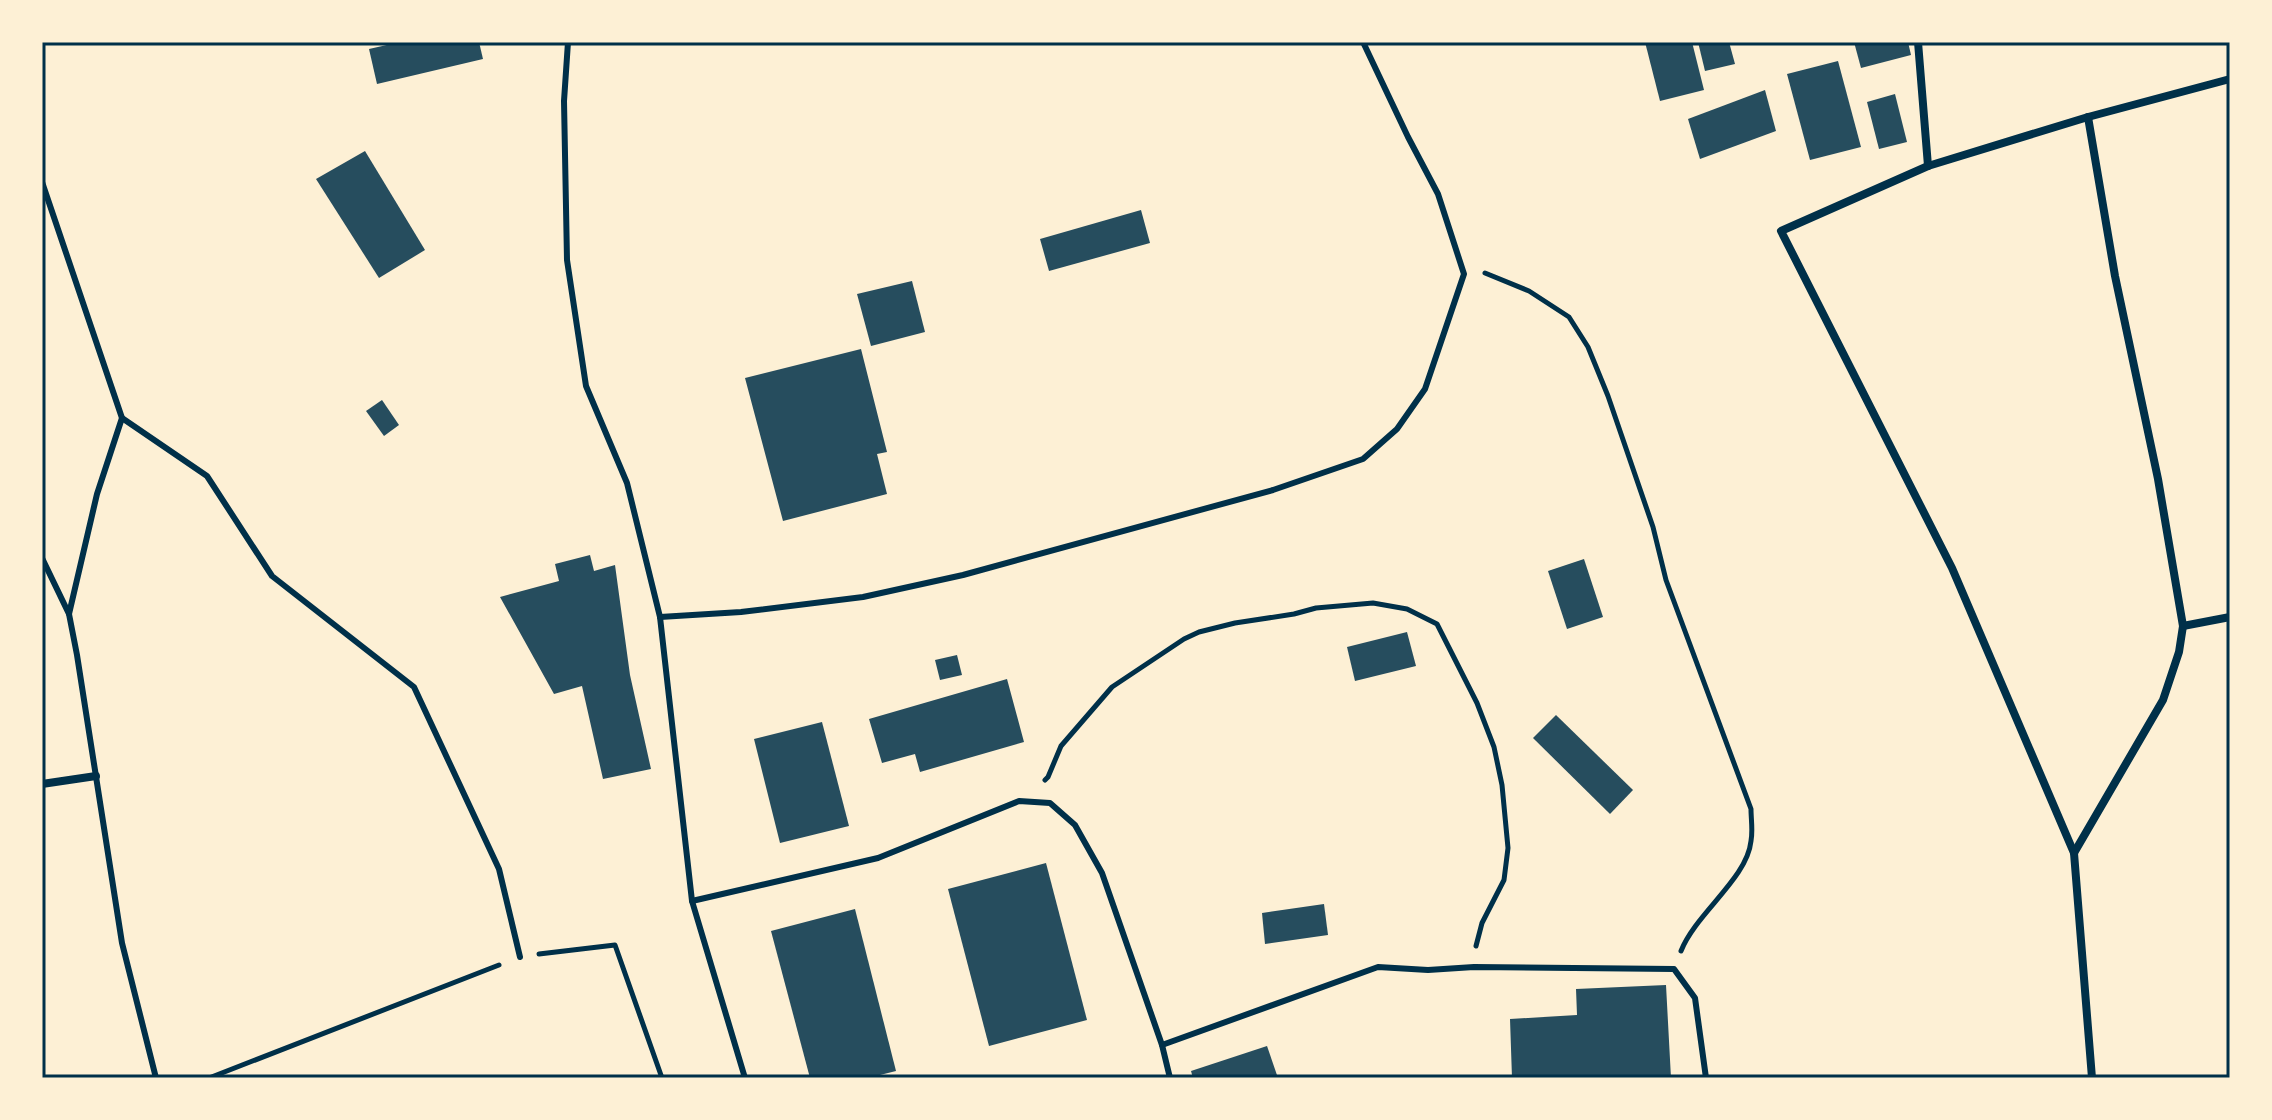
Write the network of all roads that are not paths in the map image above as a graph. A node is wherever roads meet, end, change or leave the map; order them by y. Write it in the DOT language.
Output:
graph roads {
  1 [pos="568,42"];
  2 [pos="1363,42"];
  3 [pos="1918,42"];
  4 [pos="2230,79"];
  5 [pos="2088,117"];
  6 [pos="1928,166"];
  7 [pos="42,182"];
  8 [pos="122,418"];
  9 [pos="42,558"];
  10 [pos="69,614"];
  11 [pos="660,617"];
  12 [pos="2230,617"];
  13 [pos="2183,626"];
  14 [pos="96,776"];
  15 [pos="42,784"];
  16 [pos="2074,853"];
  17 [pos="692,901"];
  18 [pos="520,957"];
  19 [pos="1162,1045"];
  20 [pos="156,1078"];
  21 [pos="745,1078"];
  22 [pos="1170,1078"];
  23 [pos="1706,1078"];
  24 [pos="2092,1078"];
  1 -- 11 [label="lane"];
  2 -- 11 [label="lane"];
  3 -- 6 [label="street"];
  4 -- 5 [label="street"];
  5 -- 6 [label="street"];
  5 -- 13 [label="street"];
  6 -- 16 [label="street"];
  7 -- 8 [label="lane"];
  8 -- 10 [label="lane"];
  8 -- 18 [label="lane"];
  9 -- 10 [label="lane"];
  10 -- 14 [label="lane"];
  11 -- 17 [label="lane"];
  12 -- 13 [label="street"];
  13 -- 16 [label="street"];
  14 -- 15 [label="street"];
  14 -- 20 [label="lane"];
  16 -- 24 [label="street"];
  17 -- 19 [label="lane"];
  17 -- 21 [label="lane"];
  19 -- 22 [label="lane"];
  19 -- 23 [label="lane"];
}
